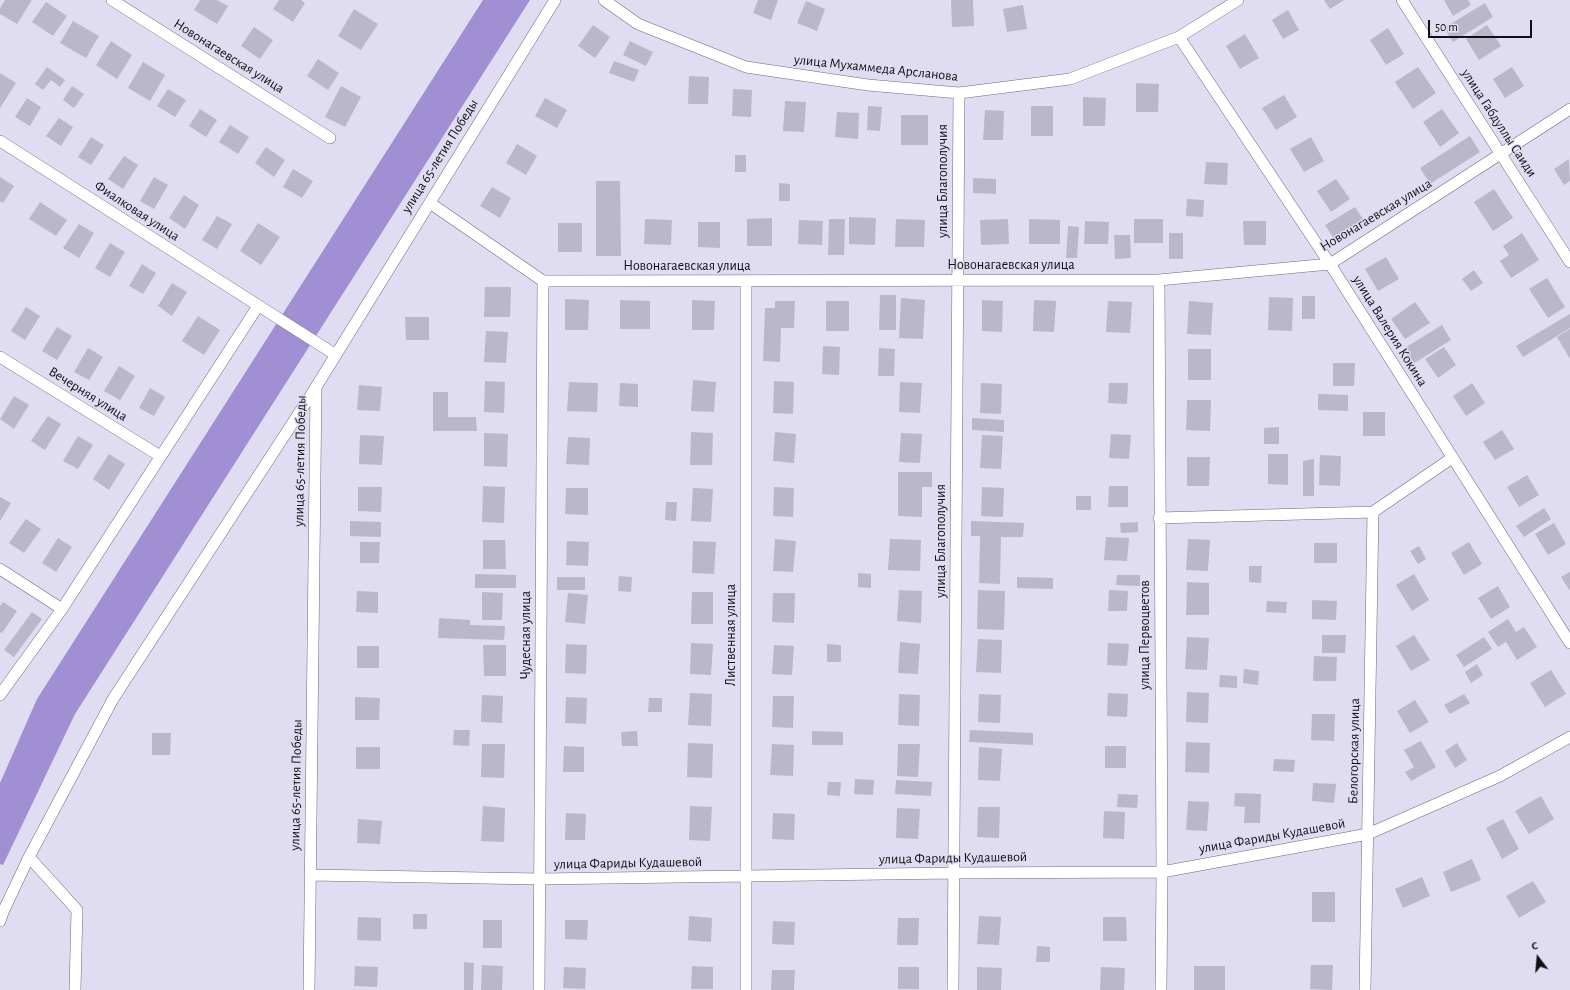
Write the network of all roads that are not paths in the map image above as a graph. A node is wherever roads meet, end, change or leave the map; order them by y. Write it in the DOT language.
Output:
graph roads {
  1 [pos="112,0"];
  2 [pos="554,0"];
  3 [pos="604,0"];
  4 [pos="1238,0"];
  5 [pos="1402,0"];
  6 [pos="1179,37"];
  7 [pos="959,93"];
  8 [pos="1570,109"];
  9 [pos="330,138"];
  10 [pos="0,141"];
  11 [pos="1501,154"];
  12 [pos="430,203"];
  13 [pos="1570,262"];
  14 [pos="1330,264"];
  15 [pos="543,280"];
  16 [pos="746,280"];
  17 [pos="958,280"];
  18 [pos="1159,280"];
  19 [pos="258,306"];
  20 [pos="336,355"];
  21 [pos="0,357"];
  22 [pos="316,387"];
  23 [pos="160,456"];
  24 [pos="1452,458"];
  25 [pos="1373,512"];
  26 [pos="1159,518"];
  27 [pos="0,569"];
  28 [pos="62,609"];
  29 [pos="1570,643"];
  30 [pos="0,695"];
  31 [pos="1570,737"];
  32 [pos="1368,834"];
  33 [pos="29,857"];
  34 [pos="1162,872"];
  35 [pos="953,873"];
  36 [pos="310,875"];
  37 [pos="746,876"];
  38 [pos="540,879"];
  39 [pos="0,921"];
  40 [pos="75,990"];
  41 [pos="309,990"];
  42 [pos="539,990"];
  43 [pos="746,990"];
  44 [pos="952,990"];
  45 [pos="1161,990"];
  46 [pos="1365,990"];
  1 -- 9 [label="street, Новонагаевская улица"];
  2 -- 12 [label="street, улица 65-летия Победы"];
  3 -- 7 [label="street, улица Мухаммеда Арсланова"];
  4 -- 6 [label="street, улица Мухаммеда Арсланова"];
  5 -- 11 [label="street, улица Габдуллы Саиди"];
  6 -- 7 [label="street, улица Мухаммеда Арсланова"];
  6 -- 14 [label="street, улица Валерия Кокина"];
  7 -- 17 [label="street, улица Благополучия"];
  8 -- 11 [label="street, Новонагаевская улица"];
  10 -- 19 [label="street, Фиалковая улица"];
  11 -- 13 [label="street, улица Габдуллы Саиди"];
  11 -- 14 [label="street, Новонагаевская улица"];
  12 -- 15 [label="street"];
  12 -- 20 [label="street, улица 65-летия Победы"];
  14 -- 18 [label="street, Новонагаевская улица"];
  14 -- 24 [label="street, улица Валерия Кокина"];
  15 -- 16 [label="street, Новонагаевская улица"];
  15 -- 38 [label="street, Чудесная улица"];
  16 -- 17 [label="street, Новонагаевская улица"];
  16 -- 37 [label="street, Лиственная улица"];
  17 -- 18 [label="street, Новонагаевская улица"];
  17 -- 35 [label="street, улица Благополучия"];
  18 -- 26 [label="street, улица Первоцветов"];
  19 -- 20 [label="street, Фиалковая улица"];
  19 -- 23 [label="street"];
  20 -- 22 [label="street, улица 65-летия Победы"];
  21 -- 23 [label="street, Вечерняя улица"];
  22 -- 33 [label="street"];
  22 -- 36 [label="street, улица 65-летия Победы"];
  23 -- 28 [label="street"];
  24 -- 25 [label="street"];
  24 -- 29 [label="street, улица Валерия Кокина"];
  25 -- 26 [label="street"];
  25 -- 32 [label="street, Белогорская улица"];
  26 -- 34 [label="street, улица Первоцветов"];
  27 -- 28 [label="street"];
  28 -- 30 [label="street"];
  31 -- 32 [label="street, улица Фариды Кудашевой"];
  32 -- 34 [label="street, улица Фариды Кудашевой"];
  32 -- 46 [label="street, Белогорская улица"];
  33 -- 39 [label="street"];
  33 -- 40 [label="street"];
  34 -- 35 [label="street, улица Фариды Кудашевой"];
  34 -- 45 [label="street, улица Первоцветов"];
  35 -- 37 [label="street, улица Фариды Кудашевой"];
  35 -- 44 [label="street, улица Благополучия"];
  36 -- 38 [label="street, улица Фариды Кудашевой"];
  36 -- 41 [label="street, улица 65-летия Победы"];
  37 -- 38 [label="street, улица Фариды Кудашевой"];
  37 -- 43 [label="street, Лиственная улица"];
  38 -- 42 [label="street, Чудесная улица"];
}
